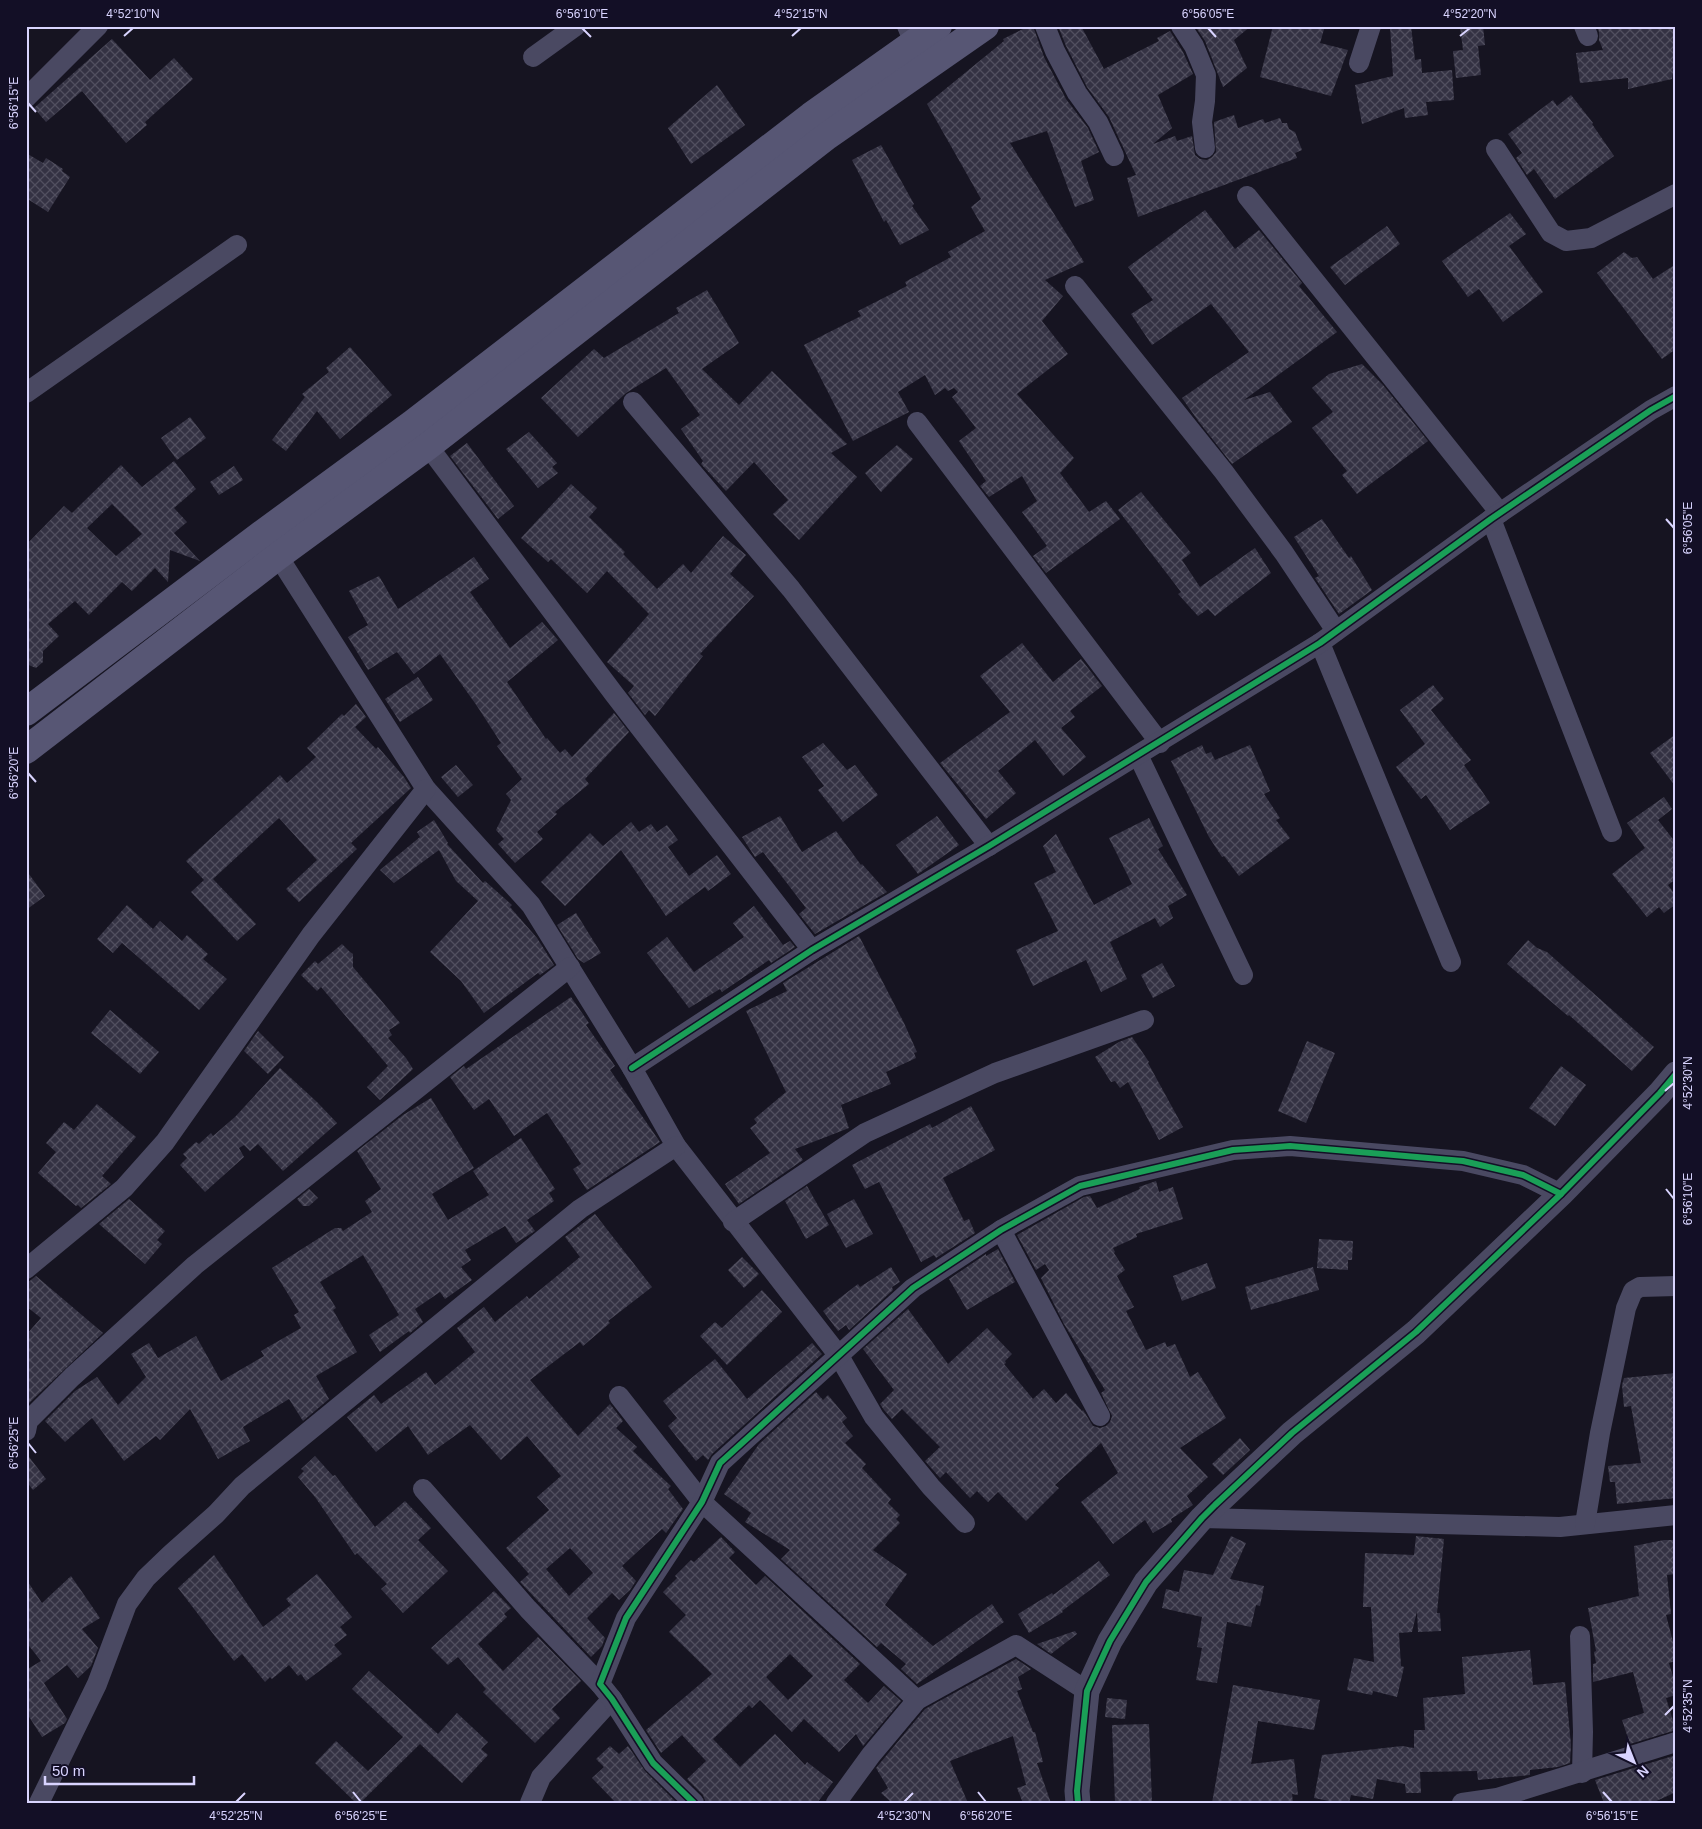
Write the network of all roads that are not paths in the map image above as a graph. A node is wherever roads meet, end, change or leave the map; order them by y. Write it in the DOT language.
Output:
graph roads {
  1 [pos="98,26"];
  2 [pos="576,26"];
  3 [pos="938,26"];
  4 [pos="986,26"];
  5 [pos="1045,26"];
  6 [pos="1181,26"];
  7 [pos="1371,26"];
  8 [pos="910,35"];
  9 [pos="533,57"];
  10 [pos="1359,63"];
  11 [pos="925,68"];
  12 [pos="27,97"];
  13 [pos="1205,148"];
  14 [pos="1496,149"];
  15 [pos="1114,156"];
  16 [pos="1676,194"];
  17 [pos="1247,196"];
  18 [pos="237,245"];
  19 [pos="1075,286"];
  20 [pos="26,393"];
  21 [pos="1676,396"];
  22 [pos="633,402"];
  23 [pos="917,422"];
  24 [pos="428,446"];
  25 [pos="1495,516"];
  26 [pos="278,556"];
  27 [pos="1336,631"];
  28 [pos="1320,643"];
  29 [pos="26,712"];
  30 [pos="1160,743"];
  31 [pos="26,750"];
  32 [pos="1138,755"];
  33 [pos="426,789"];
  34 [pos="1612,832"];
  35 [pos="989,846"];
  36 [pos="812,950"];
  37 [pos="1451,962"];
  38 [pos="570,967"];
  39 [pos="1243,975"];
  40 [pos="1144,1020"];
  41 [pos="632,1068"];
  42 [pos="1676,1074"];
  43 [pos="676,1146"];
  44 [pos="1561,1194"];
  45 [pos="733,1222"];
  46 [pos="1001,1230"];
  47 [pos="26,1269"];
  48 [pos="1676,1286"];
  49 [pos="839,1356"];
  50 [pos="619,1396"];
  51 [pos="1100,1416"];
  52 [pos="26,1431"];
  53 [pos="424,1489"];
  54 [pos="702,1502"];
  55 [pos="1676,1515"];
  56 [pos="1202,1518"];
  57 [pos="965,1523"];
  58 [pos="1584,1524"];
  59 [pos="1580,1636"];
  60 [pos="606,1691"];
  61 [pos="1087,1691"];
  62 [pos="918,1700"];
  63 [pos="1676,1742"];
  64 [pos="1582,1773"];
  65 [pos="39,1803"];
  66 [pos="530,1803"];
  67 [pos="694,1803"];
  68 [pos="836,1803"];
  69 [pos="1078,1803"];
  70 [pos="1462,1803"];
  1 -- 12 [label="street"];
  2 -- 9 [label="street"];
  3 -- 8 [label="main road"];
  4 -- 11 [label="main road"];
  5 -- 15 [label="street"];
  6 -- 13 [label="street"];
  7 -- 10 [label="street"];
  8 -- 11 [label="street"];
  8 -- 29 [label="main road"];
  11 -- 24 [label="main road"];
  14 -- 16 [label="street"];
  17 -- 25 [label="street"];
  18 -- 20 [label="street"];
  19 -- 27 [label="street"];
  21 -- 25 [label="street"];
  22 -- 35 [label="street"];
  23 -- 30 [label="street"];
  24 -- 26 [label="main road"];
  24 -- 36 [label="street"];
  25 -- 27 [label="street"];
  25 -- 34 [label="street"];
  26 -- 31 [label="main road"];
  26 -- 33 [label="street"];
  27 -- 28 [label="street"];
  28 -- 30 [label="street"];
  28 -- 37 [label="street"];
  30 -- 32 [label="street"];
  32 -- 35 [label="street"];
  32 -- 39 [label="street"];
  33 -- 38 [label="street"];
  33 -- 47 [label="street"];
  35 -- 36 [label="street"];
  36 -- 41 [label="street"];
  38 -- 41 [label="street"];
  38 -- 52 [label="street"];
  40 -- 45 [label="street"];
  41 -- 43 [label="street"];
  42 -- 44 [label="street"];
  43 -- 45 [label="street"];
  43 -- 65 [label="street"];
  44 -- 46 [label="street"];
  44 -- 56 [label="street"];
  45 -- 49 [label="street"];
  46 -- 49 [label="street"];
  46 -- 51 [label="street"];
  48 -- 58 [label="street"];
  49 -- 54 [label="street"];
  49 -- 57 [label="street"];
  50 -- 54 [label="street"];
  53 -- 60 [label="street"];
  54 -- 60 [label="street"];
  54 -- 62 [label="street"];
  55 -- 58 [label="street"];
  56 -- 58 [label="street"];
  56 -- 61 [label="street"];
  59 -- 64 [label="street"];
  60 -- 66 [label="street"];
  60 -- 67 [label="street"];
  61 -- 62 [label="street"];
  61 -- 69 [label="street"];
  62 -- 68 [label="street"];
  63 -- 64 [label="street"];
  64 -- 70 [label="street"];
}
